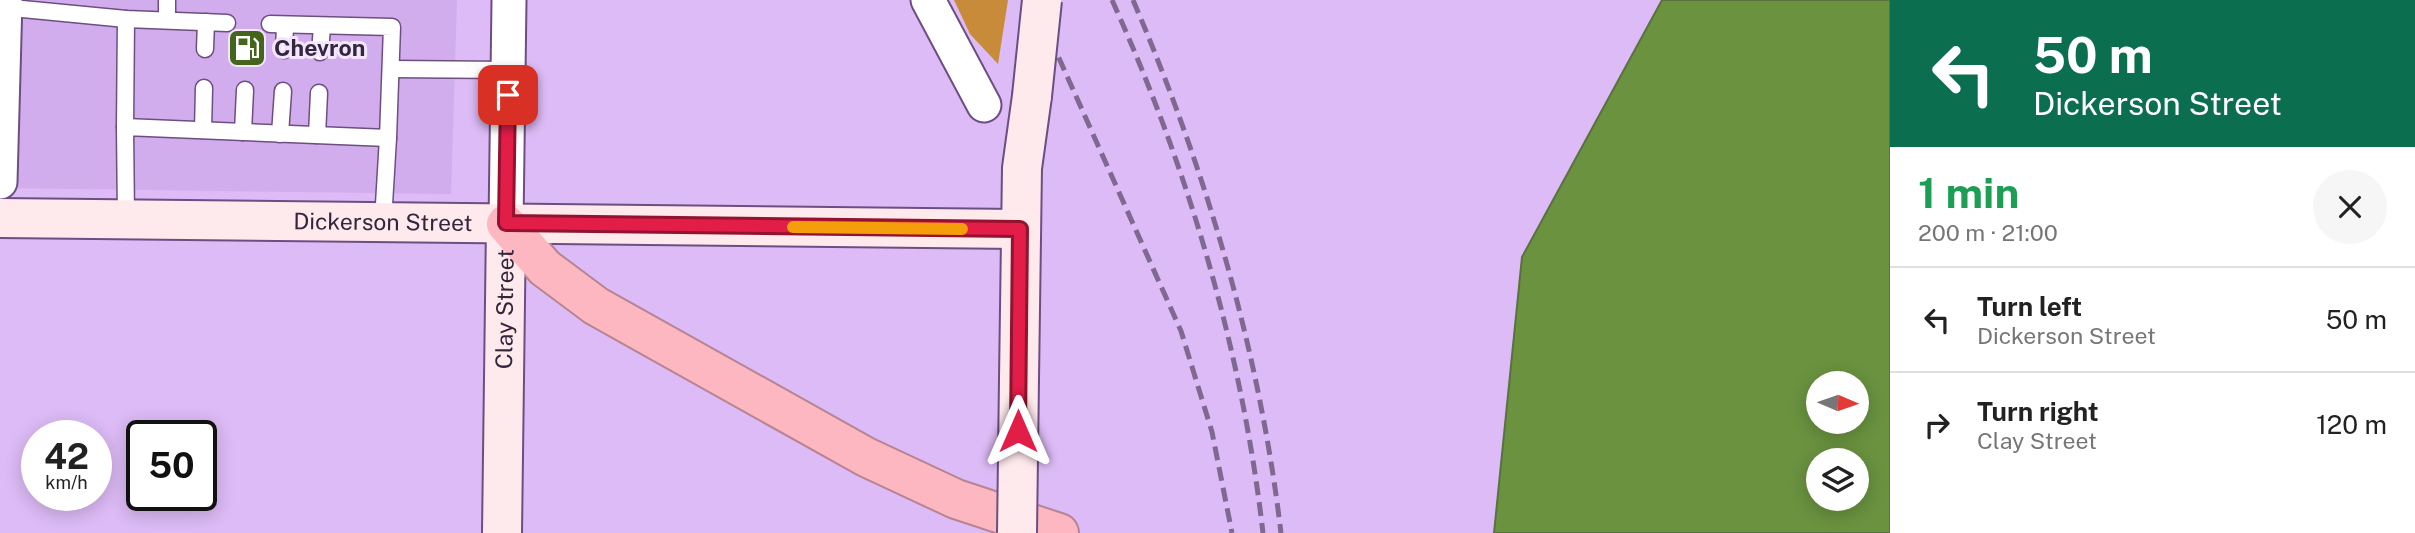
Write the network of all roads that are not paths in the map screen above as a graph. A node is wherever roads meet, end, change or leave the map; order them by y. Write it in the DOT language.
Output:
graph roads {
  1 [pos="167,0"];
  2 [pos="509,0"];
  3 [pos="928,0"];
  4 [pos="1042,0"];
  5 [pos="3,5"];
  6 [pos="68,7"];
  7 [pos="126,19"];
  8 [pos="167,20"];
  9 [pos="206,22"];
  10 [pos="227,23"];
  11 [pos="322,27"];
  12 [pos="205,49"];
  13 [pos="284,50"];
  14 [pos="320,51"];
  15 [pos="391,69"];
  16 [pos="508,70"];
  17 [pos="204,88"];
  18 [pos="245,90"];
  19 [pos="282,92"];
  20 [pos="319,93"];
  21 [pos="984,105"];
  22 [pos="125,127"];
  23 [pos="203,130"];
  24 [pos="243,132"];
  25 [pos="280,134"];
  26 [pos="317,135"];
  27 [pos="387,138"];
  28 [pos="0,182"];
  29 [pos="0,218"];
  30 [pos="126,219"];
  31 [pos="383,221"];
  32 [pos="506,223"];
  33 [pos="1020,229"];
  34 [pos="502,533"];
  35 [pos="1017,533"];
  36 [pos="1059,533"];
  1 -- 8 [label="lane"];
  2 -- 16 [label="street, Clay Street"];
  3 -- 21 [label="street"];
  4 -- 33 [label="main road, bridge"];
  5 -- 6 [label="lane"];
  5 -- 28 [label="street"];
  6 -- 7 [label="lane"];
  7 -- 8 [label="lane"];
  7 -- 22 [label="lane"];
  8 -- 9 [label="lane"];
  9 -- 10 [label="lane"];
  9 -- 12 [label="lane"];
  11 -- 13 [label="lane"];
  11 -- 14 [label="lane"];
  11 -- 15 [label="lane"];
  15 -- 16 [label="lane"];
  15 -- 27 [label="lane"];
  16 -- 32 [label="street, Clay Street"];
  17 -- 23 [label="lane"];
  18 -- 24 [label="lane"];
  19 -- 25 [label="lane"];
  20 -- 26 [label="lane"];
  22 -- 23 [label="lane"];
  22 -- 30 [label="lane"];
  23 -- 24 [label="lane"];
  24 -- 25 [label="lane"];
  25 -- 26 [label="lane"];
  26 -- 27 [label="lane"];
  27 -- 31 [label="lane"];
  29 -- 30 [label="main road, Dickerson Street"];
  30 -- 31 [label="main road, Dickerson Street"];
  31 -- 32 [label="main road, Dickerson Street"];
  32 -- 33 [label="main road, Dickerson Street"];
  32 -- 34 [label="main road, Clay Street"];
  32 -- 36 [label="highway"];
  33 -- 35 [label="main road, bridge"];
}
